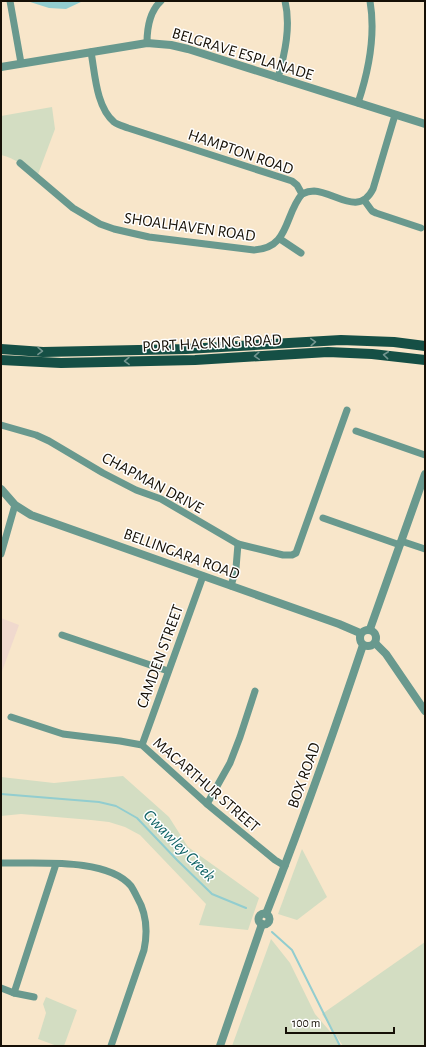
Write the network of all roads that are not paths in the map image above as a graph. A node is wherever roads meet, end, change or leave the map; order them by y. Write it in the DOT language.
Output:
graph roads {
  1 [pos="161,1"];
  2 [pos="284,1"];
  3 [pos="370,1"];
  4 [pos="11,5"];
  5 [pos="147,43"];
  6 [pos="91,52"];
  7 [pos="21,63"];
  8 [pos="1,67"];
  9 [pos="278,78"];
  10 [pos="358,103"];
  11 [pos="394,115"];
  12 [pos="425,124"];
  13 [pos="20,163"];
  14 [pos="302,194"];
  15 [pos="364,200"];
  16 [pos="421,228"];
  17 [pos="280,239"];
  18 [pos="301,253"];
  19 [pos="425,346"];
  20 [pos="1,349"];
  21 [pos="425,360"];
  22 [pos="2,361"];
  23 [pos="347,410"];
  24 [pos="1,425"];
  25 [pos="356,431"];
  26 [pos="425,455"];
  27 [pos="425,474"];
  28 [pos="1,489"];
  29 [pos="15,505"];
  30 [pos="323,518"];
  31 [pos="400,543"];
  32 [pos="238,544"];
  33 [pos="425,549"];
  34 [pos="1,554"];
  35 [pos="202,576"];
  36 [pos="231,586"];
  37 [pos="370,630"];
  38 [pos="360,633"];
  39 [pos="62,635"];
  40 [pos="375,642"];
  41 [pos="364,645"];
  42 [pos="168,671"];
  43 [pos="256,691"];
  44 [pos="425,711"];
  45 [pos="11,717"];
  46 [pos="142,745"];
  47 [pos="208,804"];
  48 [pos="1,863"];
  49 [pos="56,864"];
  50 [pos="285,866"];
  51 [pos="1,988"];
  52 [pos="14,993"];
  53 [pos="34,997"];
  54 [pos="111,1046"];
  55 [pos="220,1046"];
  1 -- 5 [label="street"];
  2 -- 9 [label="street"];
  3 -- 10 [label="street"];
  4 -- 7 [label="street"];
  5 -- 6 [label="street, BELGRAVE ESPLANADE"];
  5 -- 9 [label="street, BELGRAVE ESPLANADE"];
  6 -- 7 [label="street, BELGRAVE ESPLANADE"];
  6 -- 14 [label="street, HAMPTON ROAD"];
  7 -- 8 [label="street, BELGRAVE ESPLANADE"];
  9 -- 10 [label="street, BELGRAVE ESPLANADE"];
  10 -- 11 [label="street, BELGRAVE ESPLANADE"];
  11 -- 12 [label="street, BELGRAVE ESPLANADE"];
  11 -- 15 [label="street"];
  13 -- 17 [label="street, SHOALHAVEN ROAD"];
  14 -- 15 [label="street, HAMPTON ROAD"];
  14 -- 17 [label="street"];
  15 -- 16 [label="street"];
  17 -- 18 [label="street"];
  20 -- 19 [label="main road, PORT HACKING ROAD, one-way"];
  21 -- 22 [label="main road, PORT HACKING ROAD, one-way"];
  23 -- 32 [label="street, CHAPMAN DRIVE"];
  24 -- 32 [label="street, CHAPMAN DRIVE"];
  25 -- 26 [label="street"];
  27 -- 31 [label="street"];
  28 -- 29 [label="street, BELLINGARA ROAD"];
  29 -- 34 [label="street"];
  29 -- 35 [label="street, BELLINGARA ROAD"];
  30 -- 31 [label="street"];
  31 -- 33 [label="street"];
  31 -- 37 [label="street"];
  32 -- 36 [label="street"];
  35 -- 36 [label="street, BELLINGARA ROAD"];
  35 -- 42 [label="street, CAMDEN STREET"];
  36 -- 38 [label="street, BELLINGARA ROAD"];
  37 -- 38 [label="street"];
  37 -- 40 [label="street"];
  38 -- 41 [label="street"];
  39 -- 42 [label="street"];
  40 -- 41 [label="street"];
  40 -- 44 [label="street"];
  41 -- 50 [label="street, BOX ROAD"];
  42 -- 46 [label="street, CAMDEN STREET"];
  43 -- 47 [label="street"];
  45 -- 46 [label="street, MACARTHUR STREET"];
  46 -- 47 [label="street, MACARTHUR STREET"];
  47 -- 50 [label="street, MACARTHUR STREET"];
  48 -- 49 [label="street"];
  49 -- 52 [label="street"];
  49 -- 54 [label="street"];
  50 -- 55 [label="street, BOX ROAD"];
  51 -- 52 [label="street"];
  52 -- 53 [label="street"];
}
